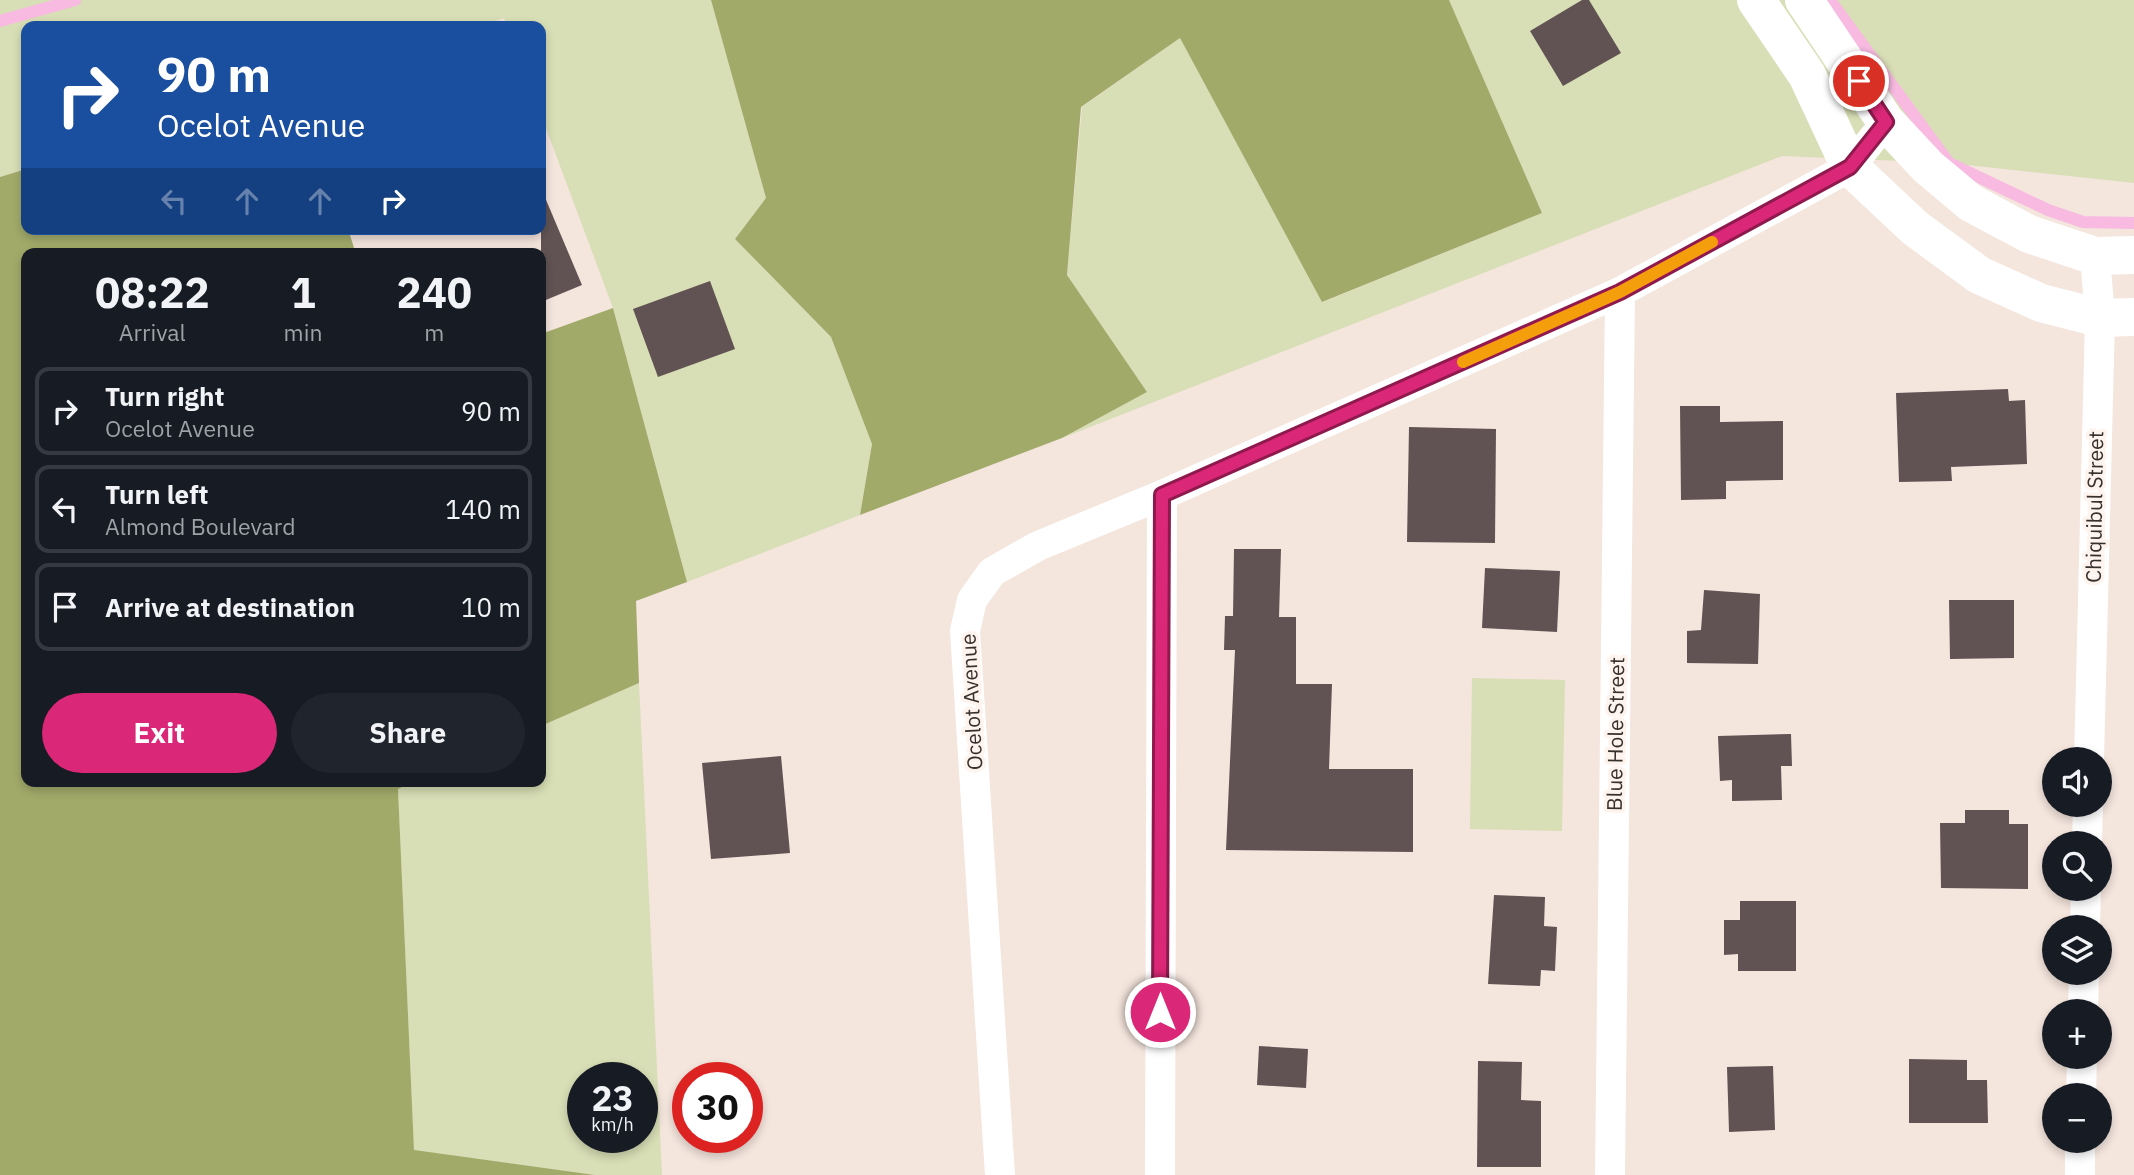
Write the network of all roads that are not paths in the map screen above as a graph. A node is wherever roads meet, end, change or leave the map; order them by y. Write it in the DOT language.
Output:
graph roads {
  1 [pos="1756,0"];
  2 [pos="1804,0"];
  3 [pos="1886,122"];
  4 [pos="1850,167"];
  5 [pos="2134,255"];
  6 [pos="2095,256"];
  7 [pos="1620,292"];
  8 [pos="2117,318"];
  9 [pos="1162,495"];
  10 [pos="2090,747"];
  11 [pos="2080,1153"];
  12 [pos="1000,1175"];
  13 [pos="1160,1175"];
  14 [pos="1610,1175"];
  15 [pos="2080,1175"];
  1 -- 4 [label="street"];
  2 -- 3 [label="street"];
  3 -- 4 [label="street, Ocelot Avenue"];
  3 -- 6 [label="street"];
  4 -- 7 [label="street, Ocelot Avenue"];
  4 -- 8 [label="street"];
  5 -- 6 [label="street"];
  6 -- 8 [label="street, Chiquibul Street"];
  7 -- 9 [label="street, Ocelot Avenue"];
  7 -- 14 [label="street, Blue Hole Street"];
  8 -- 10 [label="street, Chiquibul Street"];
  9 -- 12 [label="street, Ocelot Avenue"];
  9 -- 13 [label="street"];
  11 -- 15 [label="street"];
}
